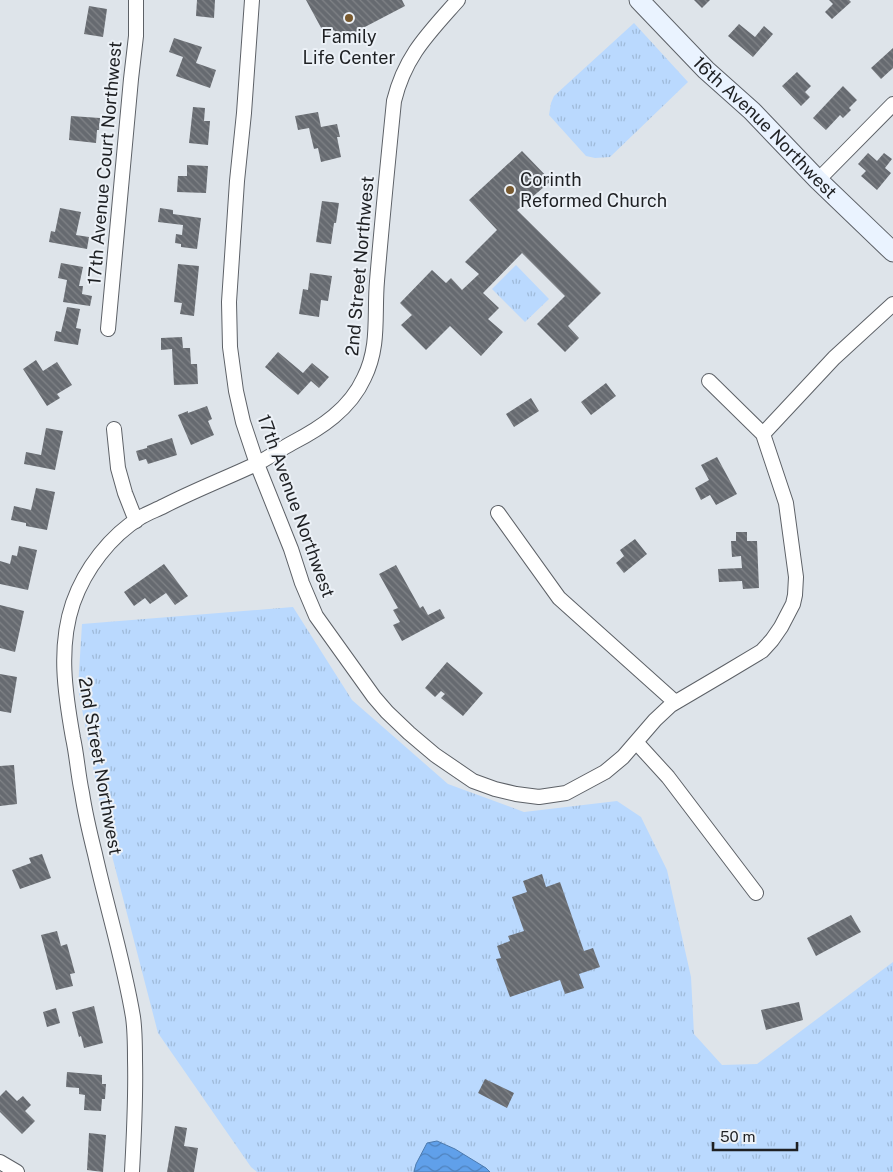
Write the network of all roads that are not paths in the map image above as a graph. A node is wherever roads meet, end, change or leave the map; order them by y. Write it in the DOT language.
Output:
graph roads {
  1 [pos="136,0"];
  2 [pos="252,0"];
  3 [pos="458,0"];
  4 [pos="639,0"];
  5 [pos="893,104"];
  6 [pos="818,180"];
  7 [pos="893,252"];
  8 [pos="893,304"];
  9 [pos="108,329"];
  10 [pos="709,381"];
  11 [pos="114,429"];
  12 [pos="763,434"];
  13 [pos="257,464"];
  14 [pos="498,513"];
  15 [pos="136,521"];
  16 [pos="675,702"];
  17 [pos="636,742"];
  18 [pos="756,893"];
  19 [pos="0,1162"];
  20 [pos="17,1172"];
  21 [pos="132,1172"];
  1 -- 9 [label="street, 17th Avenue Court Northwest"];
  2 -- 13 [label="street, 17th Avenue Northwest"];
  3 -- 13 [label="street, 2nd Street Northwest"];
  4 -- 6 [label="main road, 16th Avenue Northwest"];
  5 -- 6 [label="street"];
  6 -- 7 [label="main road, 16th Avenue Northwest"];
  8 -- 12 [label="street"];
  10 -- 12 [label="street"];
  11 -- 15 [label="street"];
  12 -- 16 [label="street, 17th Avenue Northwest"];
  13 -- 15 [label="street, 2nd Street Northwest"];
  13 -- 17 [label="street, 17th Avenue Northwest"];
  14 -- 16 [label="street"];
  15 -- 21 [label="street, 2nd Street Northwest"];
  16 -- 17 [label="street, 17th Avenue Northwest"];
  17 -- 18 [label="street"];
  19 -- 20 [label="street"];
}
